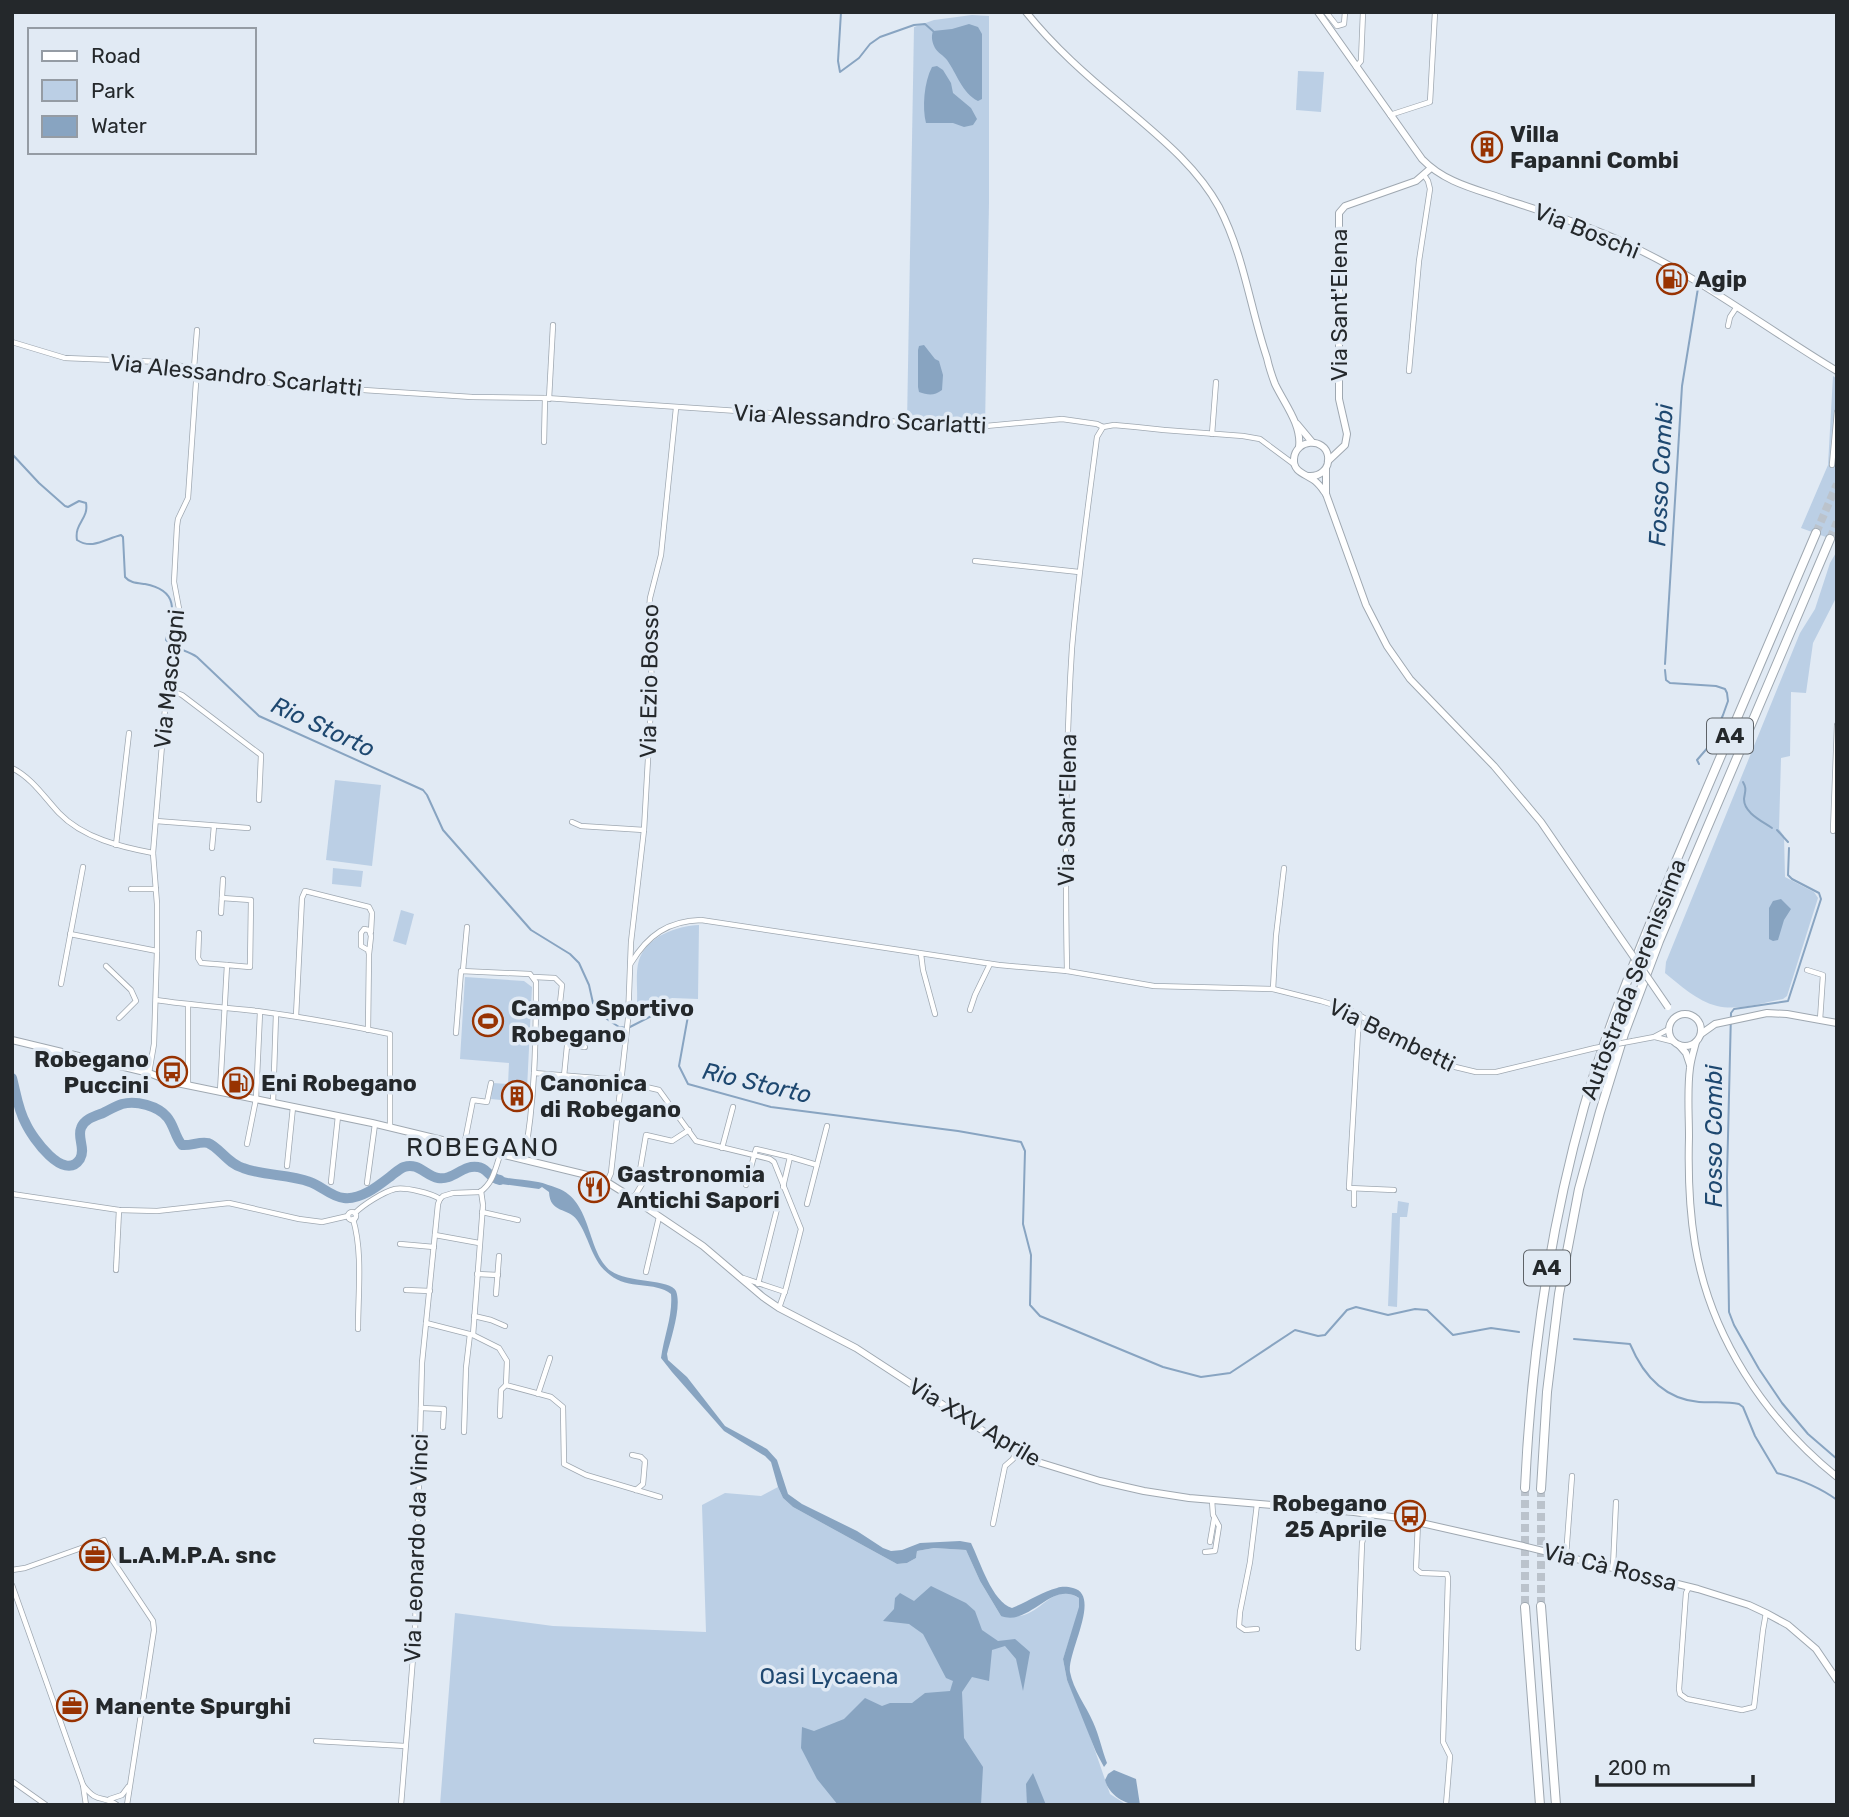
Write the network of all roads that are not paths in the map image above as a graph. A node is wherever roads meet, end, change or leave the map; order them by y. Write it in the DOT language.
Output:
graph roads {
  1 [pos="1026,12"];
  2 [pos="1318,12"];
  3 [pos="1326,12"];
  4 [pos="1345,12"];
  5 [pos="1363,12"];
  6 [pos="1435,12"];
  7 [pos="1356,67"];
  8 [pos="1390,115"];
  9 [pos="1431,168"];
  10 [pos="1424,175"];
  11 [pos="1736,308"];
  12 [pos="553,325"];
  13 [pos="1728,326"];
  14 [pos="197,330"];
  15 [pos="12,342"];
  16 [pos="196,368"];
  17 [pos="1409,371"];
  18 [pos="1837,371"];
  19 [pos="1216,382"];
  20 [pos="547,398"];
  21 [pos="676,408"];
  22 [pos="1837,412"];
  23 [pos="1294,420"];
  24 [pos="1103,428"];
  25 [pos="1212,434"];
  26 [pos="544,442"];
  27 [pos="1313,443"];
  28 [pos="1297,449"];
  29 [pos="1325,449"];
  30 [pos="1341,449"];
  31 [pos="1279,453"];
  32 [pos="1295,465"];
  33 [pos="1327,465"];
  34 [pos="1832,465"];
  35 [pos="1308,476"];
  36 [pos="1326,494"];
  37 [pos="1816,533"];
  38 [pos="1829,539"];
  39 [pos="975,561"];
  40 [pos="1079,572"];
  41 [pos="167,689"];
  42 [pos="1837,725"];
  43 [pos="129,733"];
  44 [pos="12,768"];
  45 [pos="259,800"];
  46 [pos="156,821"];
  47 [pos="572,822"];
  48 [pos="214,826"];
  49 [pos="248,828"];
  50 [pos="644,830"];
  51 [pos="1833,831"];
  52 [pos="116,845"];
  53 [pos="212,848"];
  54 [pos="153,853"];
  55 [pos="83,867"];
  56 [pos="1284,868"];
  57 [pos="223,880"];
  58 [pos="131,888"];
  59 [pos="156,888"];
  60 [pos="222,898"];
  61 [pos="221,913"];
  62 [pos="467,927"];
  63 [pos="370,932"];
  64 [pos="200,933"];
  65 [pos="70,934"];
  66 [pos="157,951"];
  67 [pos="369,954"];
  68 [pos="921,954"];
  69 [pos="631,963"];
  70 [pos="990,964"];
  71 [pos="227,965"];
  72 [pos="106,966"];
  73 [pos="463,970"];
  74 [pos="1807,970"];
  75 [pos="1067,971"];
  76 [pos="534,977"];
  77 [pos="61,985"];
  78 [pos="1273,989"];
  79 [pos="155,999"];
  80 [pos="188,1005"];
  81 [pos="224,1007"];
  82 [pos="1668,1007"];
  83 [pos="970,1010"];
  84 [pos="260,1012"];
  85 [pos="559,1012"];
  86 [pos="276,1014"];
  87 [pos="935,1014"];
  88 [pos="1359,1014"];
  89 [pos="1682,1014"];
  90 [pos="296,1016"];
  91 [pos="119,1018"];
  92 [pos="1820,1020"];
  93 [pos="1699,1022"];
  94 [pos="1837,1023"];
  95 [pos="1715,1024"];
  96 [pos="1670,1026"];
  97 [pos="369,1030"];
  98 [pos="456,1033"];
  99 [pos="1701,1034"];
  100 [pos="1654,1037"];
  101 [pos="12,1040"];
  102 [pos="1696,1042"];
  103 [pos="1677,1043"];
  104 [pos="585,1047"];
  105 [pos="1690,1066"];
  106 [pos="149,1073"];
  107 [pos="534,1073"];
  108 [pos="564,1076"];
  109 [pos="621,1080"];
  110 [pos="491,1083"];
  111 [pos="188,1085"];
  112 [pos="646,1087"];
  113 [pos="220,1092"];
  114 [pos="257,1099"];
  115 [pos="273,1103"];
  116 [pos="293,1107"];
  117 [pos="733,1107"];
  118 [pos="338,1116"];
  119 [pos="375,1124"];
  120 [pos="827,1126"];
  121 [pos="390,1128"];
  122 [pos="689,1130"];
  123 [pos="247,1144"];
  124 [pos="464,1147"];
  125 [pos="722,1148"];
  126 [pos="753,1154"];
  127 [pos="499,1155"];
  128 [pos="790,1157"];
  129 [pos="524,1160"];
  130 [pos="817,1165"];
  131 [pos="287,1166"];
  132 [pos="331,1182"];
  133 [pos="607,1182"];
  134 [pos="367,1183"];
  135 [pos="746,1185"];
  136 [pos="783,1187"];
  137 [pos="1354,1189"];
  138 [pos="1394,1190"];
  139 [pos="481,1191"];
  140 [pos="12,1194"];
  141 [pos="440,1199"];
  142 [pos="633,1199"];
  143 [pos="779,1201"];
  144 [pos="807,1204"];
  145 [pos="1354,1205"];
  146 [pos="119,1210"];
  147 [pos="482,1212"];
  148 [pos="352,1216"];
  149 [pos="659,1217"];
  150 [pos="519,1220"];
  151 [pos="435,1235"];
  152 [pos="479,1243"];
  153 [pos="400,1244"];
  154 [pos="434,1247"];
  155 [pos="499,1256"];
  156 [pos="116,1269"];
  157 [pos="646,1272"];
  158 [pos="477,1274"];
  159 [pos="498,1275"];
  160 [pos="739,1276"];
  161 [pos="758,1284"];
  162 [pos="406,1290"];
  163 [pos="430,1292"];
  164 [pos="785,1292"];
  165 [pos="496,1294"];
  166 [pos="779,1308"];
  167 [pos="473,1320"];
  168 [pos="426,1323"];
  169 [pos="505,1326"];
  170 [pos="358,1329"];
  171 [pos="472,1335"];
  172 [pos="550,1358"];
  173 [pos="506,1385"];
  174 [pos="538,1394"];
  175 [pos="421,1408"];
  176 [pos="500,1416"];
  177 [pos="443,1427"];
  178 [pos="464,1432"];
  179 [pos="1016,1451"];
  180 [pos="632,1455"];
  181 [pos="1572,1476"];
  182 [pos="1837,1477"];
  183 [pos="1525,1488"];
  184 [pos="1541,1489"];
  185 [pos="636,1490"];
  186 [pos="660,1497"];
  187 [pos="1212,1500"];
  188 [pos="1616,1502"];
  189 [pos="1257,1503"];
  190 [pos="1353,1512"];
  191 [pos="1370,1514"];
  192 [pos="1214,1518"];
  193 [pos="1418,1522"];
  194 [pos="993,1524"];
  195 [pos="1210,1542"];
  196 [pos="1205,1552"];
  197 [pos="1566,1556"];
  198 [pos="1612,1567"];
  199 [pos="12,1570"];
  200 [pos="12,1585"];
  201 [pos="1689,1587"];
  202 [pos="1541,1606"];
  203 [pos="1525,1607"];
  204 [pos="1766,1613"];
  205 [pos="1257,1629"];
  206 [pos="1358,1648"];
  207 [pos="1837,1680"];
  208 [pos="316,1741"];
  209 [pos="405,1746"];
  210 [pos="12,1781"];
  211 [pos="83,1785"];
  212 [pos="129,1786"];
  213 [pos="97,1799"];
  214 [pos="108,1800"];
  215 [pos="46,1805"];
  216 [pos="87,1805"];
  217 [pos="117,1805"];
  218 [pos="127,1805"];
  219 [pos="401,1805"];
  220 [pos="1446,1805"];
  221 [pos="1540,1805"];
  222 [pos="1556,1805"];
  1 -- 23 [label="main road"];
  2 -- 7 [label="main road, Via Boschi"];
  3 -- 4 [label="street"];
  5 -- 7 [label="street"];
  6 -- 8 [label="street"];
  7 -- 8 [label="main road, Via Boschi"];
  8 -- 9 [label="main road, Via Boschi"];
  9 -- 10 [label="main road"];
  9 -- 11 [label="main road, Via Boschi"];
  10 -- 17 [label="street"];
  10 -- 30 [label="main road, Via Sant'Elena"];
  11 -- 13 [label="street"];
  11 -- 18 [label="main road, Via Boschi"];
  12 -- 20 [label="street"];
  14 -- 16 [label="street, Via Mascagni"];
  15 -- 16 [label="street, Via Alessandro Scarlatti"];
  16 -- 20 [label="street, Via Alessandro Scarlatti"];
  16 -- 41 [label="street, Via Mascagni"];
  19 -- 25 [label="street"];
  20 -- 21 [label="street, Via Alessandro Scarlatti"];
  20 -- 26 [label="street"];
  21 -- 24 [label="street, Via Alessandro Scarlatti"];
  21 -- 50 [label="street, Via Ezio Bosso"];
  22 -- 34 [label="street"];
  23 -- 27 [label="main road"];
  23 -- 28 [label="main road"];
  24 -- 25 [label="street, Via Alessandro Scarlatti"];
  24 -- 40 [label="street, Via Sant'Elena"];
  25 -- 31 [label="street, Via Alessandro Scarlatti"];
  27 -- 28 [label="main road"];
  27 -- 29 [label="main road"];
  28 -- 31 [label="street"];
  28 -- 32 [label="main road"];
  29 -- 30 [label="main road"];
  29 -- 33 [label="main road"];
  30 -- 33 [label="main road"];
  31 -- 32 [label="street, Via Alessandro Scarlatti"];
  32 -- 35 [label="main road"];
  33 -- 35 [label="main road"];
  33 -- 36 [label="main road"];
  35 -- 36 [label="main road"];
  36 -- 82 [label="main road, bridge"];
  37 -- 183 [label="highway, Autostrada Serenissima / A4"];
  38 -- 184 [label="highway, Autostrada Serenissima / A4"];
  39 -- 40 [label="street"];
  40 -- 75 [label="street, Via Sant'Elena"];
  41 -- 45 [label="street"];
  41 -- 46 [label="street, Via Mascagni"];
  42 -- 51 [label="street"];
  43 -- 52 [label="street"];
  44 -- 52 [label="street"];
  46 -- 48 [label="street"];
  46 -- 54 [label="street, Via Mascagni"];
  47 -- 50 [label="street"];
  48 -- 49 [label="street"];
  48 -- 53 [label="street"];
  50 -- 69 [label="street, Via Ezio Bosso"];
  52 -- 54 [label="street"];
  54 -- 59 [label="street, Via Mascagni"];
  55 -- 65 [label="street"];
  56 -- 78 [label="street"];
  57 -- 60 [label="street"];
  58 -- 59 [label="street"];
  59 -- 66 [label="street, Via Mascagni"];
  60 -- 61 [label="street"];
  60 -- 71 [label="street"];
  62 -- 73 [label="street"];
  63 -- 67 [label="street"];
  63 -- 67 [label="street"];
  63 -- 90 [label="street"];
  64 -- 71 [label="street"];
  65 -- 66 [label="street"];
  65 -- 77 [label="street"];
  66 -- 79 [label="street, Via Mascagni"];
  67 -- 97 [label="street"];
  68 -- 69 [label="street"];
  68 -- 70 [label="street"];
  68 -- 87 [label="street"];
  69 -- 109 [label="street, Via Ezio Bosso"];
  70 -- 75 [label="street"];
  70 -- 83 [label="street"];
  71 -- 81 [label="street"];
  72 -- 91 [label="street"];
  73 -- 76 [label="street"];
  73 -- 98 [label="street"];
  74 -- 92 [label="street"];
  75 -- 78 [label="street, Via Bembetti"];
  76 -- 85 [label="street"];
  76 -- 107 [label="street"];
  78 -- 88 [label="street, Via Bembetti"];
  79 -- 80 [label="street"];
  79 -- 106 [label="street, Via Mascagni"];
  80 -- 81 [label="street"];
  80 -- 111 [label="street"];
  81 -- 84 [label="street"];
  81 -- 113 [label="street"];
  82 -- 89 [label="main road"];
  82 -- 96 [label="main road"];
  84 -- 86 [label="street"];
  84 -- 114 [label="street"];
  86 -- 90 [label="street"];
  86 -- 115 [label="street"];
  88 -- 100 [label="street, Via Bembetti, bridge"];
  88 -- 137 [label="street"];
  89 -- 93 [label="main road"];
  89 -- 96 [label="main road"];
  90 -- 97 [label="street"];
  92 -- 94 [label="main road"];
  92 -- 95 [label="main road"];
  93 -- 95 [label="main road"];
  93 -- 99 [label="main road"];
  95 -- 99 [label="main road"];
  96 -- 100 [label="street"];
  96 -- 103 [label="main road"];
  97 -- 121 [label="street"];
  99 -- 102 [label="main road"];
  100 -- 103 [label="street"];
  101 -- 106 [label="main road, Via XXV Aprile"];
  102 -- 103 [label="main road"];
  102 -- 105 [label="main road"];
  103 -- 105 [label="main road"];
  104 -- 108 [label="street"];
  105 -- 182 [label="main road"];
  106 -- 111 [label="main road, Via XXV Aprile"];
  107 -- 108 [label="street"];
  107 -- 129 [label="street"];
  108 -- 109 [label="street"];
  109 -- 133 [label="street"];
  110 -- 124 [label="street"];
  111 -- 113 [label="main road, Via XXV Aprile"];
  112 -- 122 [label="street"];
  113 -- 114 [label="main road, Via XXV Aprile"];
  114 -- 115 [label="main road, Via XXV Aprile"];
  114 -- 123 [label="street"];
  115 -- 116 [label="main road, Via XXV Aprile"];
  116 -- 118 [label="main road, Via XXV Aprile"];
  116 -- 131 [label="street"];
  117 -- 125 [label="street"];
  118 -- 119 [label="main road, Via XXV Aprile"];
  118 -- 132 [label="street"];
  119 -- 121 [label="main road, Via XXV Aprile"];
  119 -- 134 [label="street"];
  120 -- 130 [label="street"];
  121 -- 124 [label="main road, Via XXV Aprile"];
  122 -- 125 [label="street"];
  122 -- 142 [label="street"];
  124 -- 127 [label="main road, Via XXV Aprile"];
  125 -- 126 [label="street"];
  126 -- 128 [label="street"];
  126 -- 135 [label="street"];
  126 -- 136 [label="street"];
  127 -- 129 [label="main road, Via XXV Aprile"];
  127 -- 139 [label="street"];
  128 -- 130 [label="street"];
  128 -- 136 [label="street"];
  129 -- 133 [label="main road, Via XXV Aprile"];
  130 -- 144 [label="street"];
  133 -- 142 [label="main road, Via XXV Aprile"];
  136 -- 164 [label="street"];
  137 -- 138 [label="street"];
  137 -- 145 [label="street"];
  139 -- 141 [label="street"];
  139 -- 147 [label="street"];
  140 -- 146 [label="street"];
  141 -- 148 [label="street"];
  141 -- 151 [label="street, Via Leonardo da Vinci"];
  142 -- 149 [label="main road, Via XXV Aprile"];
  143 -- 161 [label="street"];
  146 -- 148 [label="street"];
  146 -- 156 [label="street"];
  147 -- 150 [label="street"];
  147 -- 152 [label="street"];
  148 -- 170 [label="street"];
  149 -- 157 [label="street"];
  149 -- 160 [label="main road, Via XXV Aprile"];
  151 -- 152 [label="street"];
  151 -- 154 [label="street, Via Leonardo da Vinci"];
  152 -- 158 [label="street"];
  153 -- 154 [label="street"];
  154 -- 163 [label="street, Via Leonardo da Vinci"];
  155 -- 159 [label="street"];
  158 -- 159 [label="street"];
  158 -- 167 [label="street"];
  159 -- 165 [label="street"];
  160 -- 161 [label="street"];
  160 -- 166 [label="main road, Via XXV Aprile"];
  161 -- 164 [label="street"];
  162 -- 163 [label="street"];
  163 -- 168 [label="street, Via Leonardo da Vinci"];
  164 -- 166 [label="street"];
  166 -- 179 [label="main road, Via XXV Aprile"];
  167 -- 169 [label="street"];
  167 -- 171 [label="street"];
  168 -- 171 [label="street"];
  168 -- 175 [label="street, Via Leonardo da Vinci"];
  171 -- 173 [label="street"];
  171 -- 178 [label="street"];
  172 -- 174 [label="street"];
  173 -- 174 [label="street"];
  173 -- 176 [label="street"];
  174 -- 185 [label="street"];
  175 -- 177 [label="street"];
  175 -- 209 [label="street, Via Leonardo da Vinci"];
  179 -- 187 [label="main road, Via XXV Aprile"];
  179 -- 194 [label="street"];
  180 -- 185 [label="street"];
  181 -- 197 [label="street"];
  185 -- 186 [label="street"];
  187 -- 189 [label="main road, Via XXV Aprile"];
  187 -- 192 [label="street"];
  188 -- 198 [label="street"];
  189 -- 190 [label="main road, Via XXV Aprile"];
  189 -- 205 [label="street"];
  190 -- 191 [label="main road, Via Cà Rossa"];
  191 -- 193 [label="main road, Via Cà Rossa"];
  191 -- 206 [label="street"];
  192 -- 195 [label="street"];
  192 -- 196 [label="street"];
  193 -- 197 [label="main road, Via Cà Rossa"];
  193 -- 220 [label="street"];
  197 -- 198 [label="main road, Via Cà Rossa"];
  198 -- 201 [label="main road, Via Cà Rossa"];
  199 -- 212 [label="street"];
  200 -- 211 [label="street"];
  201 -- 204 [label="main road, Via Cà Rossa"];
  201 -- 204 [label="street"];
  202 -- 222 [label="highway"];
  203 -- 221 [label="highway"];
  204 -- 207 [label="main road, Via Cà Rossa"];
  208 -- 209 [label="street"];
  209 -- 219 [label="street, Via Leonardo da Vinci"];
  210 -- 215 [label="street"];
  211 -- 213 [label="street"];
  211 -- 216 [label="street"];
  212 -- 214 [label="street"];
  212 -- 218 [label="street"];
  213 -- 214 [label="street"];
  213 -- 216 [label="street"];
  214 -- 217 [label="street"];
}
